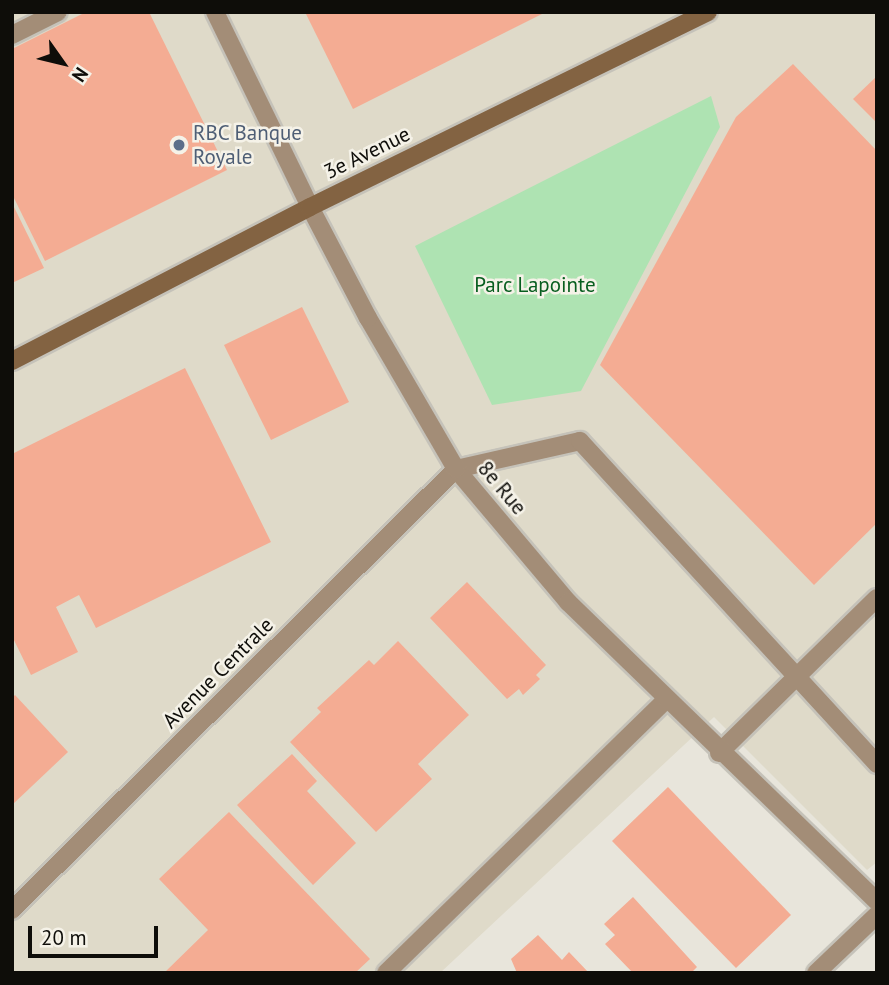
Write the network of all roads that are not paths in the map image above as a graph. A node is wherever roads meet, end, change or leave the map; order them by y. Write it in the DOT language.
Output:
graph roads {
  1 [pos="58,12"];
  2 [pos="215,12"];
  3 [pos="708,12"];
  4 [pos="12,35"];
  5 [pos="310,207"];
  6 [pos="12,361"];
  7 [pos="456,469"];
  8 [pos="877,598"];
  9 [pos="795,678"];
  10 [pos="666,700"];
  11 [pos="719,753"];
  12 [pos="877,764"];
  13 [pos="877,901"];
  14 [pos="12,910"];
  15 [pos="877,915"];
  16 [pos="386,973"];
  17 [pos="816,973"];
  1 -- 4 [label="street"];
  2 -- 5 [label="street, 8e Rue"];
  3 -- 5 [label="main road, 3e Avenue"];
  5 -- 6 [label="main road, 3e Avenue"];
  5 -- 7 [label="street, 8e Rue"];
  7 -- 9 [label="street"];
  7 -- 10 [label="street, 8e Rue"];
  7 -- 14 [label="street, Avenue Centrale"];
  8 -- 9 [label="street"];
  9 -- 11 [label="street"];
  9 -- 12 [label="street"];
  10 -- 11 [label="street, 8e Rue"];
  10 -- 16 [label="street"];
  11 -- 13 [label="street, 8e Rue"];
  15 -- 17 [label="street"];
}
